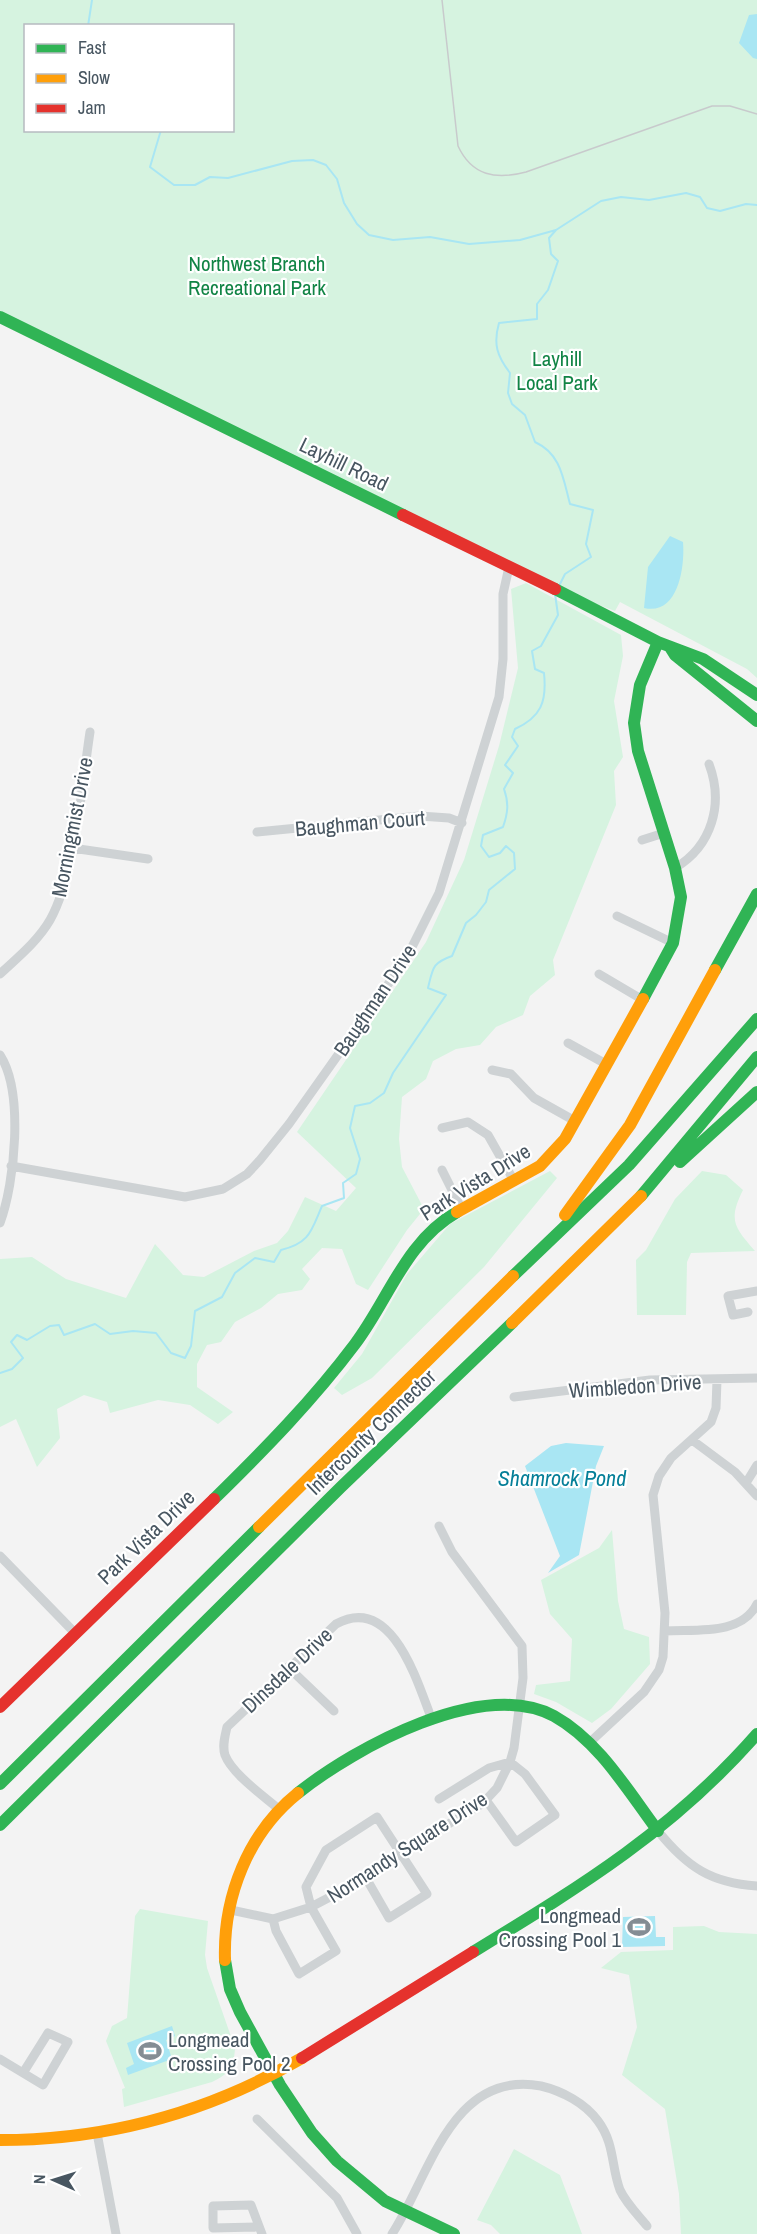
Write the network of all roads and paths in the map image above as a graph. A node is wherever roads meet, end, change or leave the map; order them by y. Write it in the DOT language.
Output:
graph roads {
  1 [pos="0,317"];
  2 [pos="509,567"];
  3 [pos="664,645"];
  4 [pos="757,695"];
  5 [pos="757,721"];
  6 [pos="90,732"];
  7 [pos="709,764"];
  8 [pos="462,823"];
  9 [pos="257,832"];
  10 [pos="664,834"];
  11 [pos="642,840"];
  12 [pos="72,848"];
  13 [pos="148,859"];
  14 [pos="675,868"];
  15 [pos="757,894"];
  16 [pos="617,916"];
  17 [pos="673,943"];
  18 [pos="0,974"];
  19 [pos="599,974"];
  20 [pos="643,1000"];
  21 [pos="757,1019"];
  22 [pos="568,1043"];
  23 [pos="0,1055"];
  24 [pos="757,1057"];
  25 [pos="606,1064"];
  26 [pos="492,1070"];
  27 [pos="757,1092"];
  28 [pos="575,1121"];
  29 [pos="442,1128"];
  30 [pos="0,1162"];
  31 [pos="11,1165"];
  32 [pos="442,1170"];
  33 [pos="513,1181"];
  34 [pos="639,1198"];
  35 [pos="462,1210"];
  36 [pos="0,1223"];
  37 [pos="540,1250"];
  38 [pos="757,1291"];
  39 [pos="748,1312"];
  40 [pos="757,1378"];
  41 [pos="717,1380"];
  42 [pos="514,1397"];
  43 [pos="692,1440"];
  44 [pos="757,1465"];
  45 [pos="746,1483"];
  46 [pos="757,1496"];
  47 [pos="439,1526"];
  48 [pos="0,1556"];
  49 [pos="757,1604"];
  50 [pos="665,1631"];
  51 [pos="75,1632"];
  52 [pos="288,1667"];
  53 [pos="2,1700"];
  54 [pos="519,1704"];
  55 [pos="334,1711"];
  56 [pos="432,1720"];
  57 [pos="757,1734"];
  58 [pos="588,1744"];
  59 [pos="510,1762"];
  60 [pos="0,1784"];
  61 [pos="439,1800"];
  62 [pos="486,1800"];
  63 [pos="280,1810"];
  64 [pos="0,1825"];
  65 [pos="658,1831"];
  66 [pos="400,1853"];
  67 [pos="366,1878"];
  68 [pos="757,1886"];
  69 [pos="311,1907"];
  70 [pos="231,1910"];
  71 [pos="273,1919"];
  72 [pos="0,2059"];
  73 [pos="23,2073"];
  74 [pos="273,2073"];
  75 [pos="257,2119"];
  76 [pos="97,2133"];
  77 [pos="0,2140"];
  78 [pos="406,2210"];
  79 [pos="647,2226"];
  80 [pos="260,2230"];
  81 [pos="116,2234"];
  82 [pos="357,2234"];
  83 [pos="392,2234"];
  84 [pos="454,2234"];
  1 -- 2 [label="main road, Layhill Road"];
  2 -- 3 [label="main road, Layhill Road"];
  2 -- 8 [label="street, Baughman Drive"];
  3 -- 4 [label="main road, Layhill Road"];
  3 -- 5 [label="main road, Layhill Road"];
  3 -- 10 [label="main road, Park Vista Drive"];
  6 -- 12 [label="street, Morningmist Drive"];
  7 -- 14 [label="street"];
  8 -- 9 [label="street, Baughman Court"];
  8 -- 31 [label="street, Baughman Drive"];
  10 -- 11 [label="street"];
  10 -- 14 [label="main road, Park Vista Drive"];
  12 -- 13 [label="street"];
  12 -- 18 [label="street, Morningmist Drive"];
  14 -- 17 [label="main road, Park Vista Drive"];
  15 -- 37 [label="main road"];
  16 -- 17 [label="street"];
  17 -- 20 [label="main road, Park Vista Drive"];
  19 -- 20 [label="street"];
  20 -- 25 [label="main road, Park Vista Drive"];
  21 -- 37 [label="main road, Intercounty Connector"];
  22 -- 25 [label="street"];
  23 -- 31 [label="street"];
  24 -- 34 [label="main road, Intercounty Connector"];
  25 -- 28 [label="main road, Park Vista Drive"];
  26 -- 28 [label="street"];
  27 -- 34 [label="main road"];
  28 -- 33 [label="main road, Park Vista Drive"];
  29 -- 33 [label="street"];
  30 -- 31 [label="street, Baughman Drive"];
  31 -- 36 [label="street"];
  32 -- 35 [label="street"];
  33 -- 35 [label="main road, Park Vista Drive"];
  34 -- 64 [label="main road, Intercounty Connector"];
  35 -- 51 [label="main road, Park Vista Drive"];
  37 -- 60 [label="main road, Intercounty Connector"];
  38 -- 39 [label="street"];
  40 -- 41 [label="street, Wimbledon Drive"];
  41 -- 42 [label="street, Wimbledon Drive"];
  41 -- 43 [label="street"];
  43 -- 45 [label="street"];
  43 -- 50 [label="street"];
  44 -- 45 [label="street"];
  45 -- 46 [label="street"];
  47 -- 54 [label="street, Normandy Square Drive"];
  48 -- 51 [label="street"];
  49 -- 50 [label="street"];
  50 -- 58 [label="street"];
  51 -- 53 [label="main road, Park Vista Drive"];
  52 -- 55 [label="street"];
  52 -- 56 [label="street, Dinsdale Drive"];
  52 -- 63 [label="street, Dinsdale Drive"];
  54 -- 56 [label="main road"];
  54 -- 58 [label="main road"];
  54 -- 59 [label="street, Normandy Square Drive"];
  56 -- 63 [label="main road"];
  57 -- 65 [label="main road"];
  58 -- 65 [label="main road"];
  59 -- 61 [label="street"];
  59 -- 62 [label="street, Normandy Square Drive"];
  59 -- 62 [label="street"];
  62 -- 66 [label="street, Normandy Square Drive"];
  63 -- 70 [label="main road"];
  65 -- 68 [label="street"];
  65 -- 74 [label="main road"];
  66 -- 67 [label="street, Normandy Square Drive"];
  66 -- 67 [label="street"];
  66 -- 69 [label="street"];
  67 -- 69 [label="street, Normandy Square Drive"];
  69 -- 71 [label="street, Normandy Square Drive"];
  69 -- 71 [label="street"];
  70 -- 71 [label="street, Normandy Square Drive"];
  70 -- 74 [label="main road"];
  72 -- 73 [label="street"];
  73 -- 73 [label="street"];
  74 -- 76 [label="main road"];
  74 -- 78 [label="main road"];
  75 -- 82 [label="street"];
  76 -- 77 [label="main road"];
  76 -- 81 [label="street"];
  78 -- 79 [label="street"];
  78 -- 83 [label="street"];
  78 -- 84 [label="main road"];
  80 -- 80 [label="street"];
}
